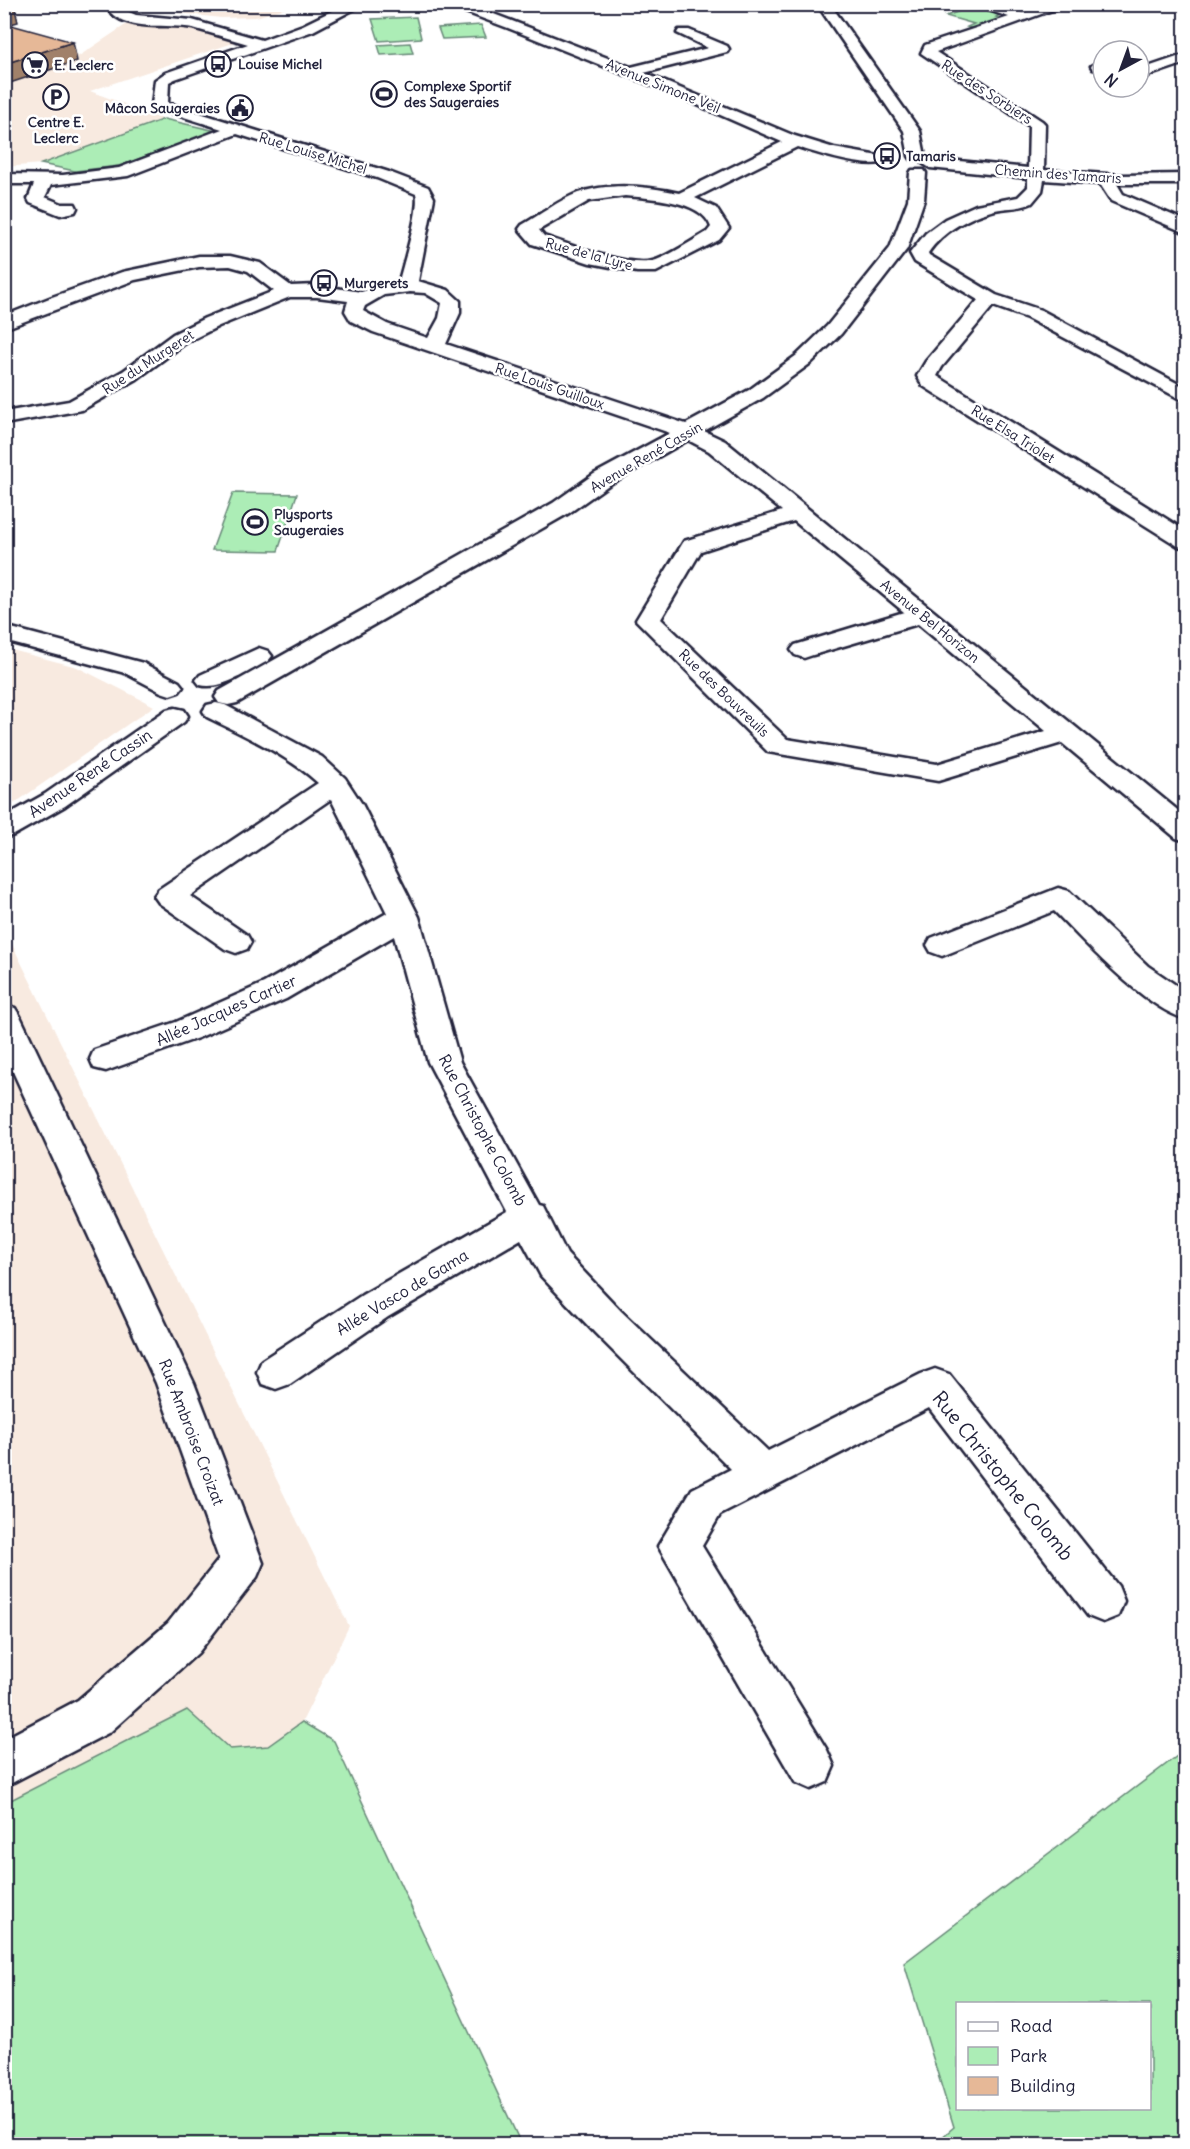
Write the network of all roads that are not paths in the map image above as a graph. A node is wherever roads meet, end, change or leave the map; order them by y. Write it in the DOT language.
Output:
graph roads {
  1 [pos="358,4"];
  2 [pos="450,4"];
  3 [pos="823,4"];
  4 [pos="976,4"];
  5 [pos="1063,4"];
  6 [pos="117,12"];
  7 [pos="1023,17"];
  8 [pos="684,33"];
  9 [pos="262,44"];
  10 [pos="1185,58"];
  11 [pos="661,64"];
  12 [pos="629,72"];
  13 [pos="1151,72"];
  14 [pos="688,74"];
  15 [pos="1151,83"];
  16 [pos="1160,87"];
  17 [pos="237,129"];
  18 [pos="794,142"];
  19 [pos="907,164"];
  20 [pos="1036,173"];
  21 [pos="1105,178"];
  22 [pos="4,179"];
  23 [pos="1185,179"];
  24 [pos="44,181"];
  25 [pos="681,199"];
  26 [pos="69,208"];
  27 [pos="1185,228"];
  28 [pos="406,287"];
  29 [pos="287,292"];
  30 [pos="362,298"];
  31 [pos="989,300"];
  32 [pos="830,302"];
  33 [pos="816,319"];
  34 [pos="446,321"];
  35 [pos="4,323"];
  36 [pos="380,328"];
  37 [pos="435,346"];
  38 [pos="1185,396"];
  39 [pos="4,418"];
  40 [pos="677,429"];
  41 [pos="797,513"];
  42 [pos="1185,541"];
  43 [pos="921,615"];
  44 [pos="4,633"];
  45 [pos="804,650"];
  46 [pos="170,687"];
  47 [pos="218,696"];
  48 [pos="176,716"];
  49 [pos="1067,734"];
  50 [pos="335,784"];
  51 [pos="4,829"];
  52 [pos="1185,832"];
  53 [pos="404,917"];
  54 [pos="236,942"];
  55 [pos="942,945"];
  56 [pos="1185,1008"];
  57 [pos="4,1016"];
  58 [pos="106,1059"];
  59 [pos="530,1216"];
  60 [pos="276,1372"];
  61 [pos="763,1473"];
  62 [pos="1103,1601"];
  63 [pos="4,1764"];
  64 [pos="811,1766"];
  1 -- 9 [label="street, Rue Louise Michel"];
  2 -- 12 [label="street, Avenue Simone Veil"];
  3 -- 19 [label="street, Avenue René Cassin"];
  4 -- 7 [label="street"];
  5 -- 7 [label="street, Rue des Sorbiers"];
  6 -- 9 [label="street"];
  7 -- 20 [label="street, Rue des Sorbiers"];
  8 -- 11 [label="street"];
  9 -- 17 [label="street, Rue Louise Michel"];
  10 -- 13 [label="street"];
  11 -- 12 [label="street"];
  11 -- 14 [label="street"];
  12 -- 18 [label="street, Avenue Simone Veil"];
  15 -- 16 [label="street"];
  17 -- 24 [label="street"];
  17 -- 28 [label="street, Rue Louise Michel"];
  18 -- 19 [label="street, Avenue Simone Veil"];
  18 -- 25 [label="street"];
  19 -- 20 [label="street, Chemin des Tamaris"];
  19 -- 32 [label="street, Avenue René Cassin"];
  19 -- 40 [label="street, Avenue René Cassin"];
  20 -- 21 [label="street, Chemin des Tamaris"];
  20 -- 31 [label="street"];
  21 -- 23 [label="street, Chemin des Tamaris"];
  21 -- 27 [label="street"];
  22 -- 24 [label="street"];
  24 -- 26 [label="street"];
  25 -- 25 [label="street, Rue de la Lyre"];
  28 -- 30 [label="street"];
  28 -- 34 [label="street"];
  29 -- 30 [label="street, Rue du Murgeret"];
  29 -- 35 [label="street"];
  29 -- 39 [label="street, Rue du Murgeret"];
  30 -- 36 [label="street, Rue Louis Guilloux"];
  31 -- 38 [label="street"];
  31 -- 42 [label="street, Rue Elsa Triolet"];
  33 -- 40 [label="street, Avenue René Cassin"];
  34 -- 36 [label="street"];
  34 -- 37 [label="street"];
  36 -- 37 [label="street, Rue Louis Guilloux"];
  37 -- 40 [label="street, Rue Louis Guilloux"];
  40 -- 41 [label="street, Avenue Bel Horizon"];
  40 -- 47 [label="street, Avenue René Cassin"];
  40 -- 47 [label="street, Avenue René Cassin"];
  41 -- 43 [label="street, Avenue Bel Horizon"];
  41 -- 49 [label="street, Rue des Bouvreuils"];
  43 -- 45 [label="street"];
  43 -- 49 [label="street, Avenue Bel Horizon"];
  44 -- 46 [label="street"];
  46 -- 47 [label="street"];
  46 -- 48 [label="street"];
  47 -- 48 [label="street"];
  47 -- 50 [label="street, Rue Christophe Colomb"];
  48 -- 51 [label="street, Avenue René Cassin"];
  49 -- 52 [label="street, Avenue Bel Horizon"];
  50 -- 53 [label="street, Rue Christophe Colomb"];
  50 -- 54 [label="street"];
  53 -- 58 [label="street, Allée Jacques Cartier"];
  53 -- 59 [label="street, Rue Christophe Colomb"];
  55 -- 56 [label="street"];
  57 -- 63 [label="street, Rue Ambroise Croizat"];
  59 -- 60 [label="street, Allée Vasco de Gama"];
  59 -- 61 [label="street, Rue Christophe Colomb"];
  61 -- 62 [label="street, Rue Christophe Colomb"];
  61 -- 64 [label="street, Rue Christophe Colomb"];
}
